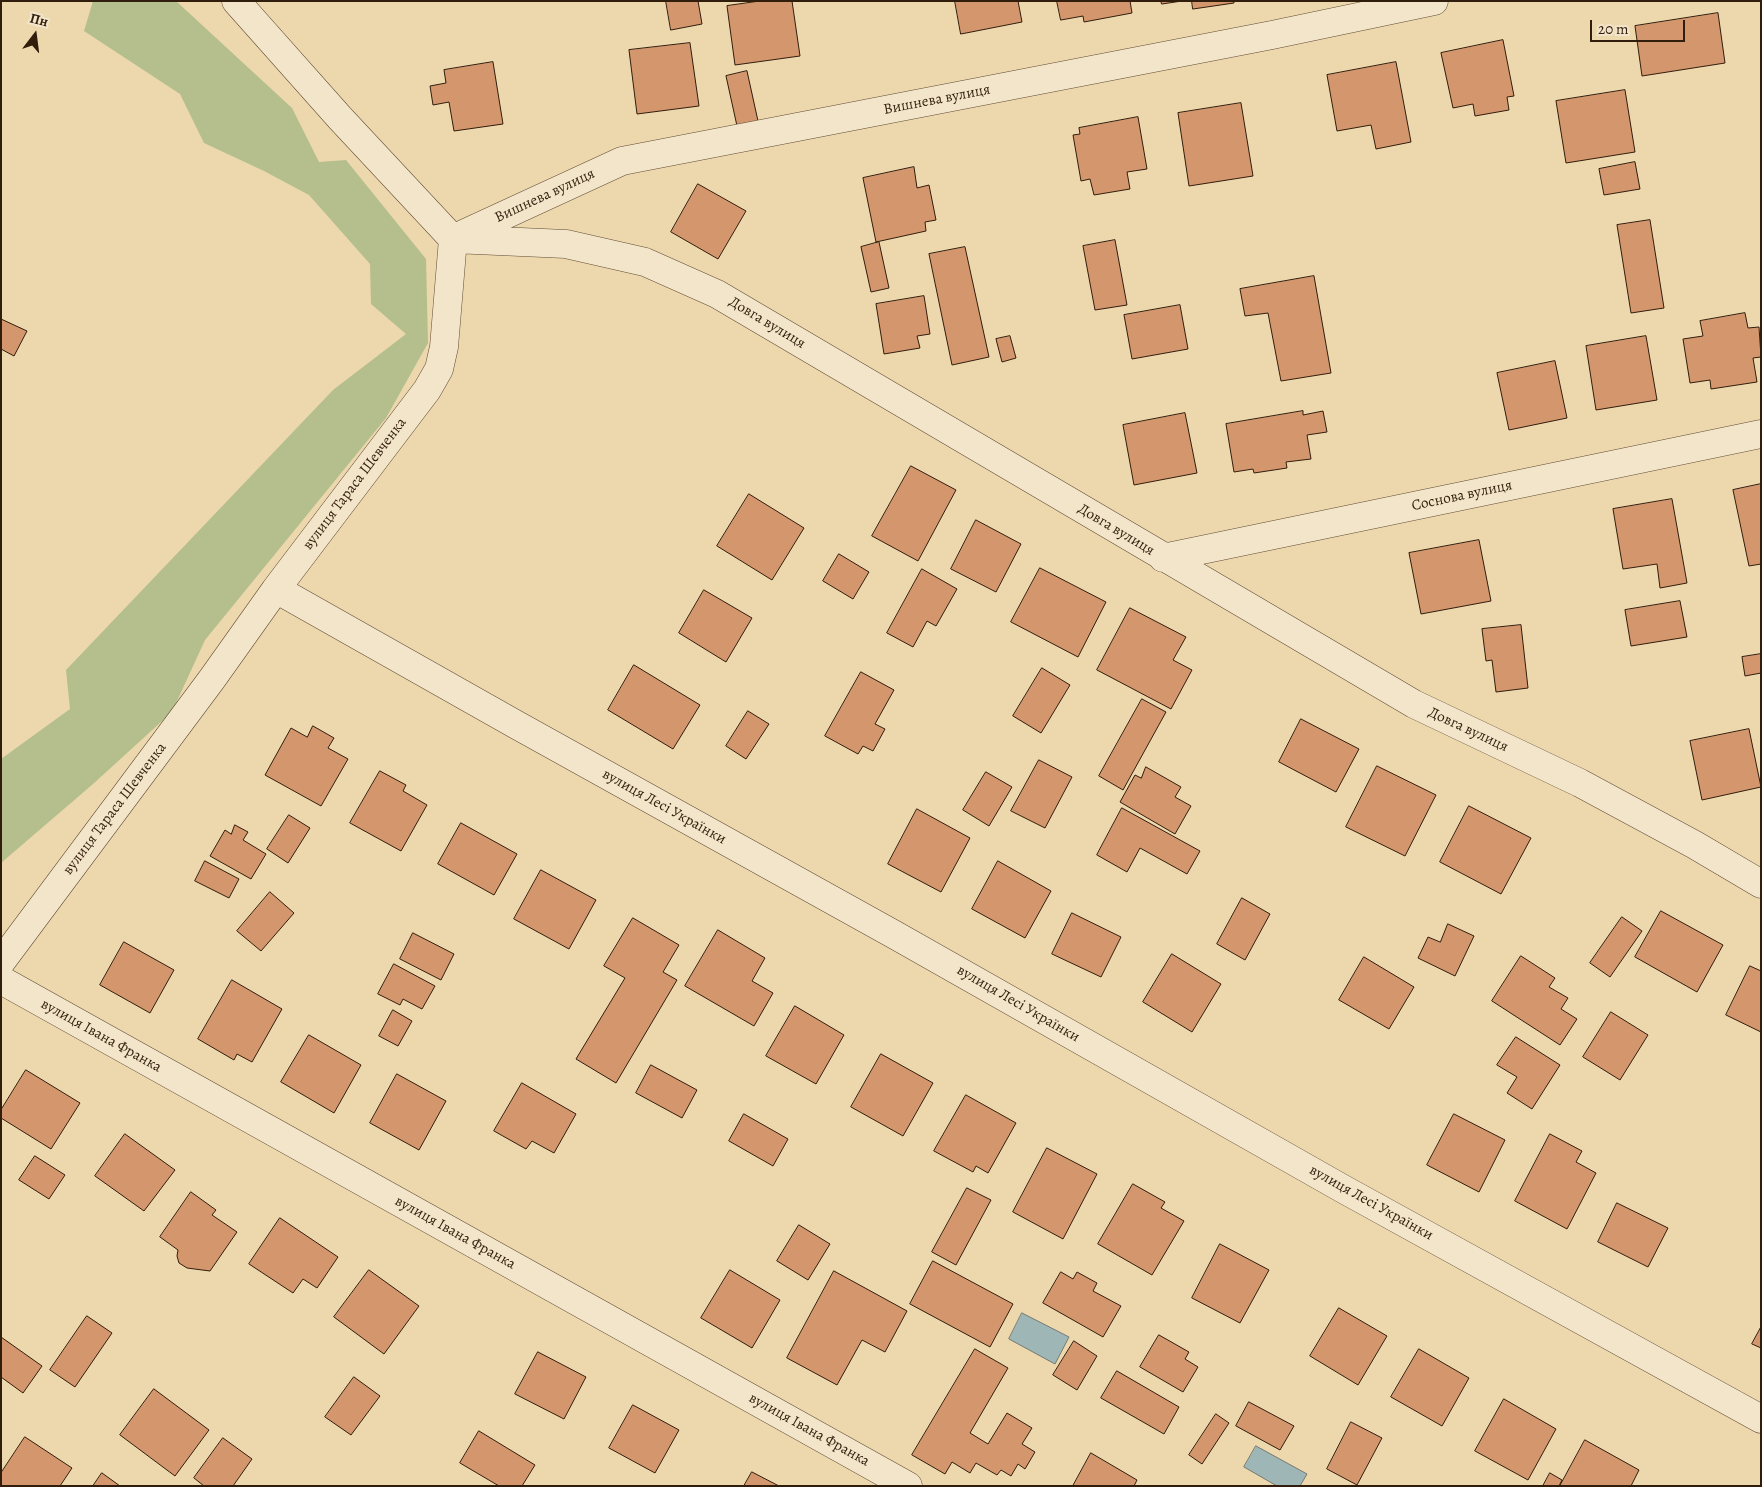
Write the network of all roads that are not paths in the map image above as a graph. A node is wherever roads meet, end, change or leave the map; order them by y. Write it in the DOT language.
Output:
graph roads {
  1 [pos="236,1"];
  2 [pos="1434,1"];
  3 [pos="453,239"];
  4 [pos="1761,434"];
  5 [pos="1163,558"];
  6 [pos="276,589"];
  7 [pos="1761,884"];
  8 [pos="1,962"];
  9 [pos="1,980"];
  10 [pos="1761,1419"];
  11 [pos="908,1486"];
  1 -- 3 [label="street"];
  2 -- 3 [label="street, Вишнева вулиця"];
  3 -- 5 [label="street, Довга вулиця"];
  3 -- 6 [label="street, вулиця Тараса Шевченка"];
  4 -- 5 [label="street, Соснова вулиця"];
  5 -- 7 [label="street, Довга вулиця"];
  6 -- 8 [label="street, вулиця Тараса Шевченка"];
  6 -- 10 [label="street, вулиця Лесі Українки"];
  9 -- 11 [label="street, вулиця Івана Франка"];
}
